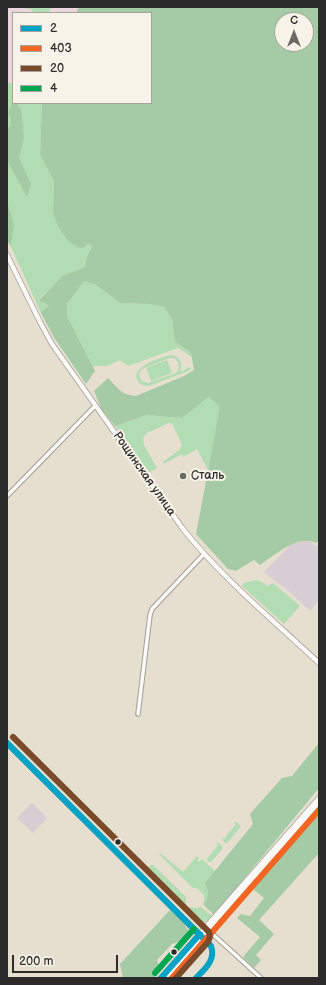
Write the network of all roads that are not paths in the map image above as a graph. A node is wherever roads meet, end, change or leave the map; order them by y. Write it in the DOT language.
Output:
graph roads {
  1 [pos="7,255"];
  2 [pos="95,406"];
  3 [pos="7,496"];
  4 [pos="204,554"];
  5 [pos="319,663"];
  6 [pos="138,714"];
  7 [pos="7,744"];
  8 [pos="319,798"];
  9 [pos="319,804"];
  10 [pos="207,929"];
  11 [pos="201,936"];
  12 [pos="161,978"];
  13 [pos="165,978"];
  14 [pos="261,978"];
  1 -- 2 [label="main road, Рощинская улица"];
  2 -- 3 [label="street"];
  2 -- 4 [label="main road, Рощинская улица"];
  4 -- 5 [label="main road, Рощинская улица"];
  4 -- 6 [label="street"];
  7 -- 11 [label="main road"];
  8 -- 10 [label="main road"];
  9 -- 10 [label="main road"];
  10 -- 11 [label="main road"];
  10 -- 14 [label="street"];
  11 -- 12 [label="main road"];
  11 -- 13 [label="main road"];
}
